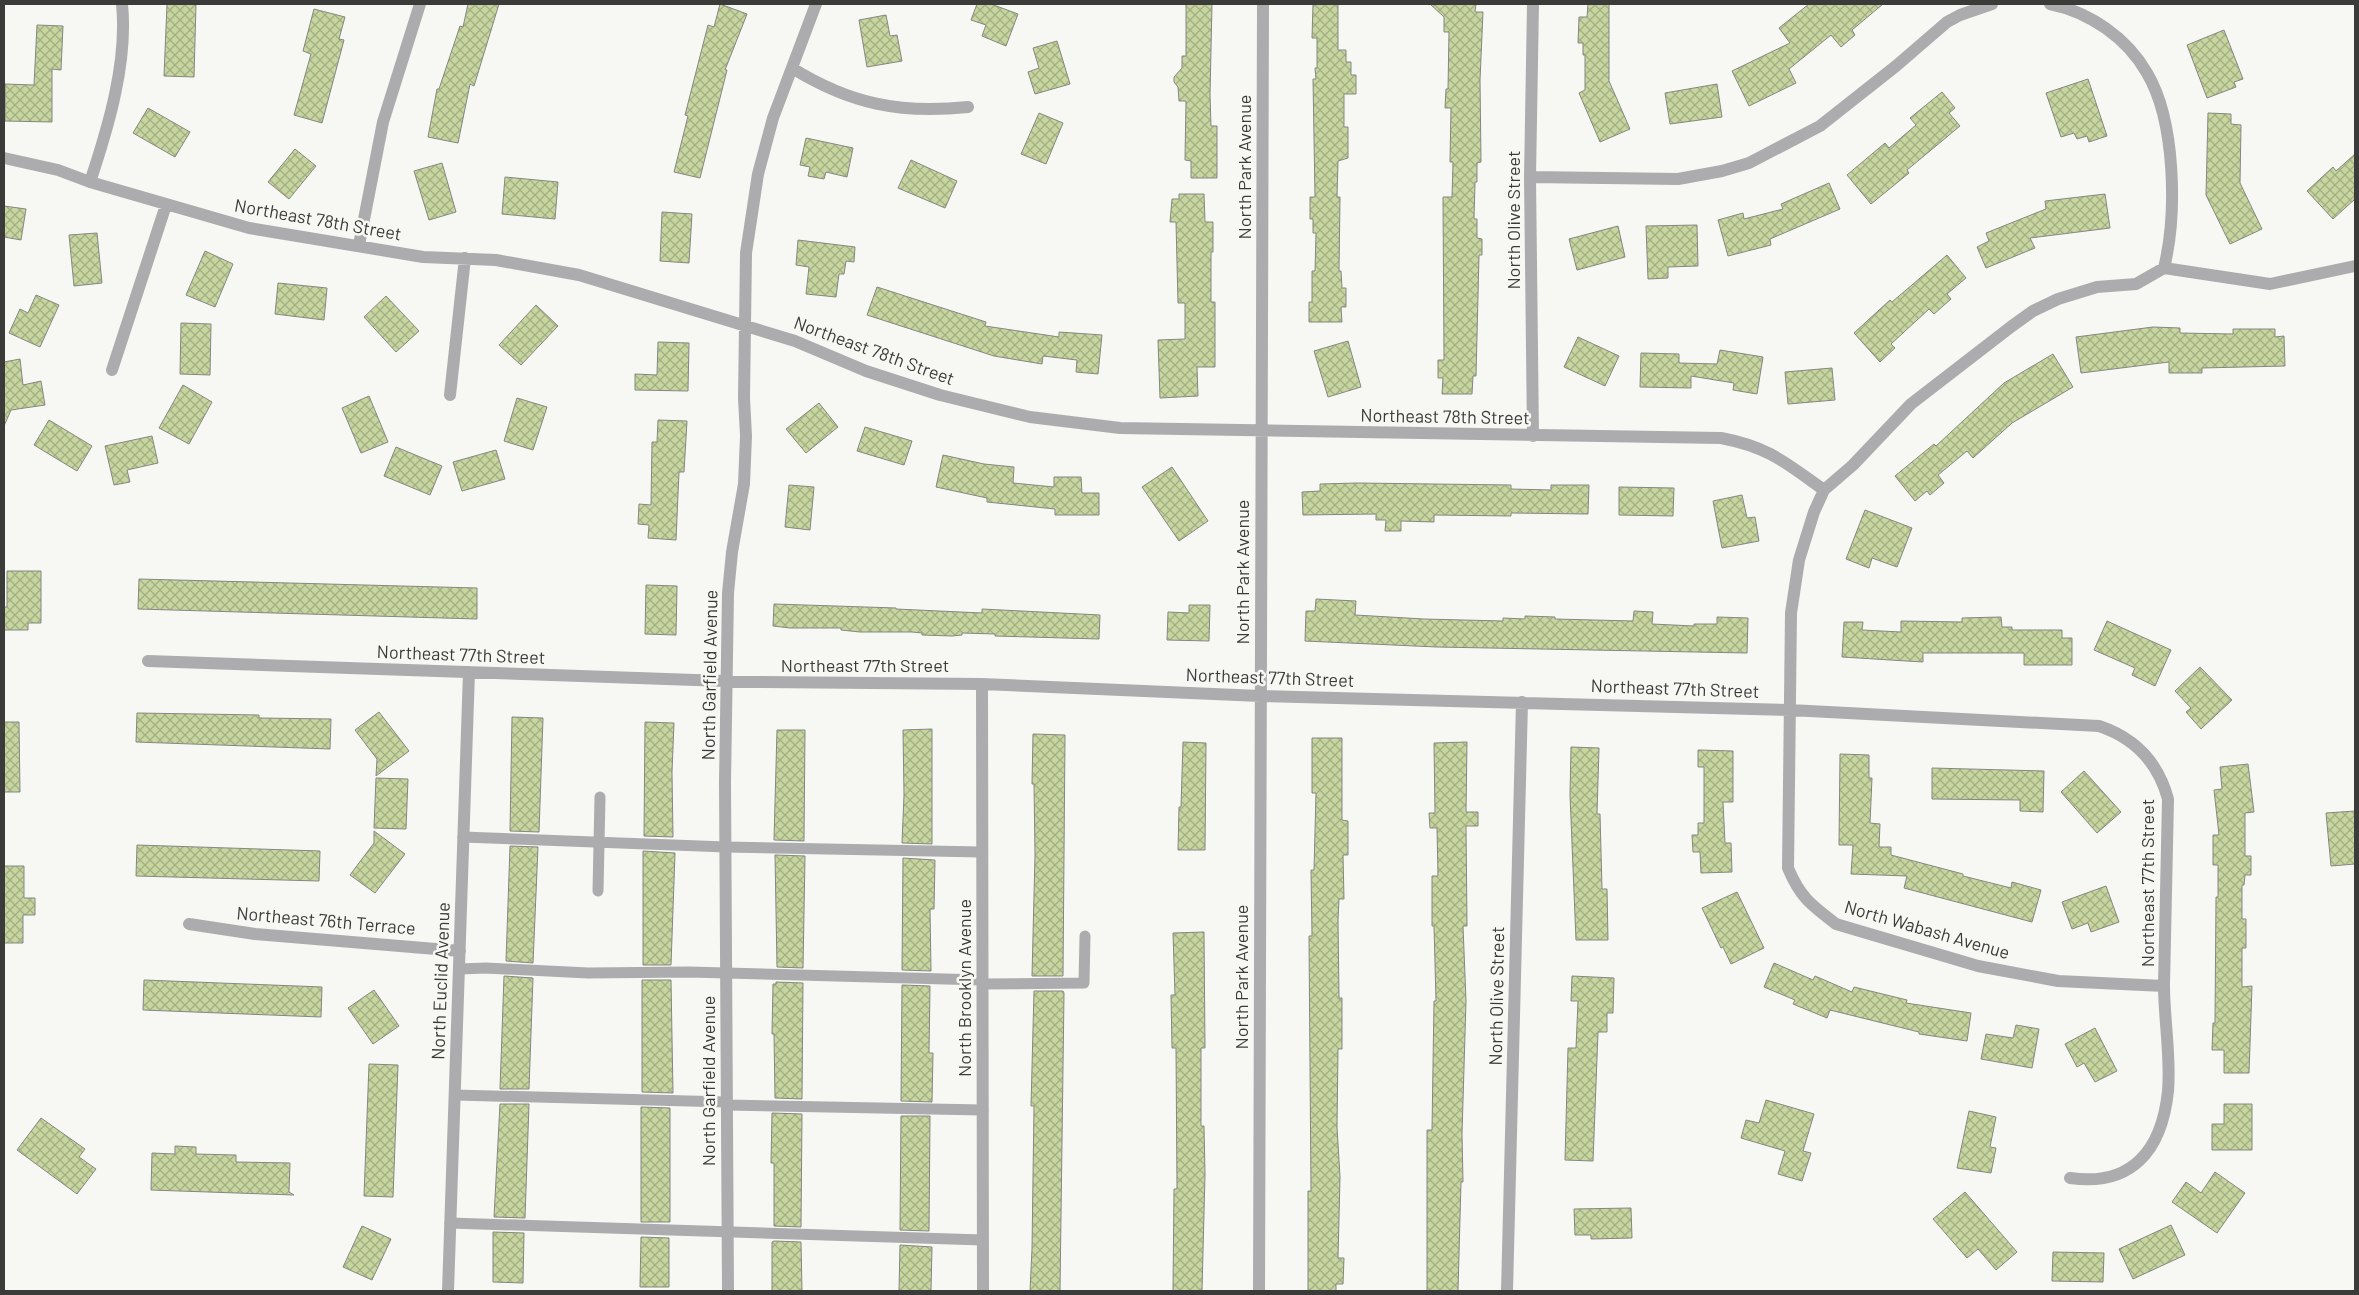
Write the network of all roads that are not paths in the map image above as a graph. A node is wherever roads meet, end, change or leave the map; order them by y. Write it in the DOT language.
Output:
graph roads {
  1 [pos="122,4"];
  2 [pos="420,4"];
  3 [pos="816,4"];
  4 [pos="1264,4"];
  5 [pos="1533,4"];
  6 [pos="1992,4"];
  7 [pos="2050,4"];
  8 [pos="2082,8"];
  9 [pos="792,68"];
  10 [pos="968,107"];
  11 [pos="4,158"];
  12 [pos="1530,176"];
  13 [pos="90,182"];
  14 [pos="166,205"];
  15 [pos="358,245"];
  16 [pos="465,258"];
  17 [pos="2355,266"];
  18 [pos="2164,268"];
  19 [pos="745,326"];
  20 [pos="112,370"];
  21 [pos="450,395"];
  22 [pos="1262,431"];
  23 [pos="1533,436"];
  24 [pos="1824,490"];
  25 [pos="148,661"];
  26 [pos="469,672"];
  27 [pos="727,682"];
  28 [pos="982,684"];
  29 [pos="1260,696"];
  30 [pos="1522,702"];
  31 [pos="1790,710"];
  32 [pos="600,797"];
  33 [pos="463,837"];
  34 [pos="600,842"];
  35 [pos="726,847"];
  36 [pos="982,852"];
  37 [pos="598,891"];
  38 [pos="189,924"];
  39 [pos="1085,936"];
  40 [pos="460,951"];
  41 [pos="459,969"];
  42 [pos="726,975"];
  43 [pos="982,982"];
  44 [pos="2164,986"];
  45 [pos="455,1095"];
  46 [pos="727,1103"];
  47 [pos="983,1110"];
  48 [pos="2070,1178"];
  49 [pos="450,1223"];
  50 [pos="728,1232"];
  51 [pos="983,1240"];
  52 [pos="448,1291"];
  53 [pos="728,1291"];
  54 [pos="983,1291"];
  55 [pos="1259,1291"];
  56 [pos="1507,1291"];
  1 -- 13 [label="street"];
  2 -- 15 [label="street"];
  3 -- 9 [label="street, North Garfield Avenue"];
  4 -- 22 [label="street, North Park Avenue"];
  5 -- 12 [label="street, North Olive Street"];
  6 -- 12 [label="street"];
  7 -- 8 [label="street"];
  8 -- 18 [label="street"];
  9 -- 10 [label="street"];
  9 -- 19 [label="street, North Garfield Avenue"];
  11 -- 13 [label="street, Northeast 78th Street"];
  12 -- 23 [label="street, North Olive Street"];
  13 -- 14 [label="street, Northeast 78th Street"];
  14 -- 15 [label="street, Northeast 78th Street"];
  14 -- 20 [label="street"];
  15 -- 16 [label="street, Northeast 78th Street"];
  16 -- 19 [label="street, Northeast 78th Street"];
  16 -- 21 [label="street"];
  17 -- 18 [label="street"];
  18 -- 24 [label="street"];
  19 -- 22 [label="street, Northeast 78th Street"];
  19 -- 27 [label="street, North Garfield Avenue"];
  22 -- 23 [label="street, Northeast 78th Street"];
  22 -- 29 [label="street, North Park Avenue"];
  23 -- 24 [label="street, Northeast 78th Street"];
  24 -- 31 [label="street, North Wabash Avenue"];
  25 -- 26 [label="street, Northeast 77th Street"];
  26 -- 27 [label="street, Northeast 77th Street"];
  26 -- 33 [label="street, North Euclid Avenue"];
  27 -- 28 [label="street, Northeast 77th Street"];
  27 -- 35 [label="street, North Garfield Avenue"];
  28 -- 29 [label="street, Northeast 77th Street"];
  28 -- 36 [label="street, North Brooklyn Avenue"];
  29 -- 30 [label="street, Northeast 77th Street"];
  29 -- 55 [label="street, North Park Avenue"];
  30 -- 31 [label="street, Northeast 77th Street"];
  30 -- 56 [label="street, North Olive Street"];
  31 -- 44 [label="street, North Wabash Avenue"];
  31 -- 44 [label="street, Northeast 77th Street"];
  32 -- 34 [label="lane"];
  33 -- 34 [label="lane"];
  33 -- 40 [label="street, North Euclid Avenue"];
  34 -- 35 [label="lane"];
  34 -- 37 [label="lane"];
  35 -- 36 [label="lane"];
  35 -- 42 [label="street, North Garfield Avenue"];
  36 -- 43 [label="street, North Brooklyn Avenue"];
  38 -- 40 [label="street, Northeast 76th Terrace"];
  39 -- 43 [label="lane"];
  40 -- 41 [label="street, North Euclid Avenue"];
  41 -- 42 [label="lane"];
  41 -- 45 [label="street, North Euclid Avenue"];
  42 -- 43 [label="lane"];
  42 -- 46 [label="street, North Garfield Avenue"];
  43 -- 47 [label="street, North Brooklyn Avenue"];
  44 -- 48 [label="street, Northeast 77th Street"];
  45 -- 46 [label="lane"];
  45 -- 49 [label="street, North Euclid Avenue"];
  46 -- 47 [label="lane"];
  46 -- 50 [label="street, North Garfield Avenue"];
  47 -- 51 [label="street, North Brooklyn Avenue"];
  49 -- 50 [label="lane"];
  49 -- 52 [label="street, North Euclid Avenue"];
  50 -- 51 [label="lane"];
  50 -- 53 [label="street, North Garfield Avenue"];
  51 -- 54 [label="street, North Brooklyn Avenue"];
}
